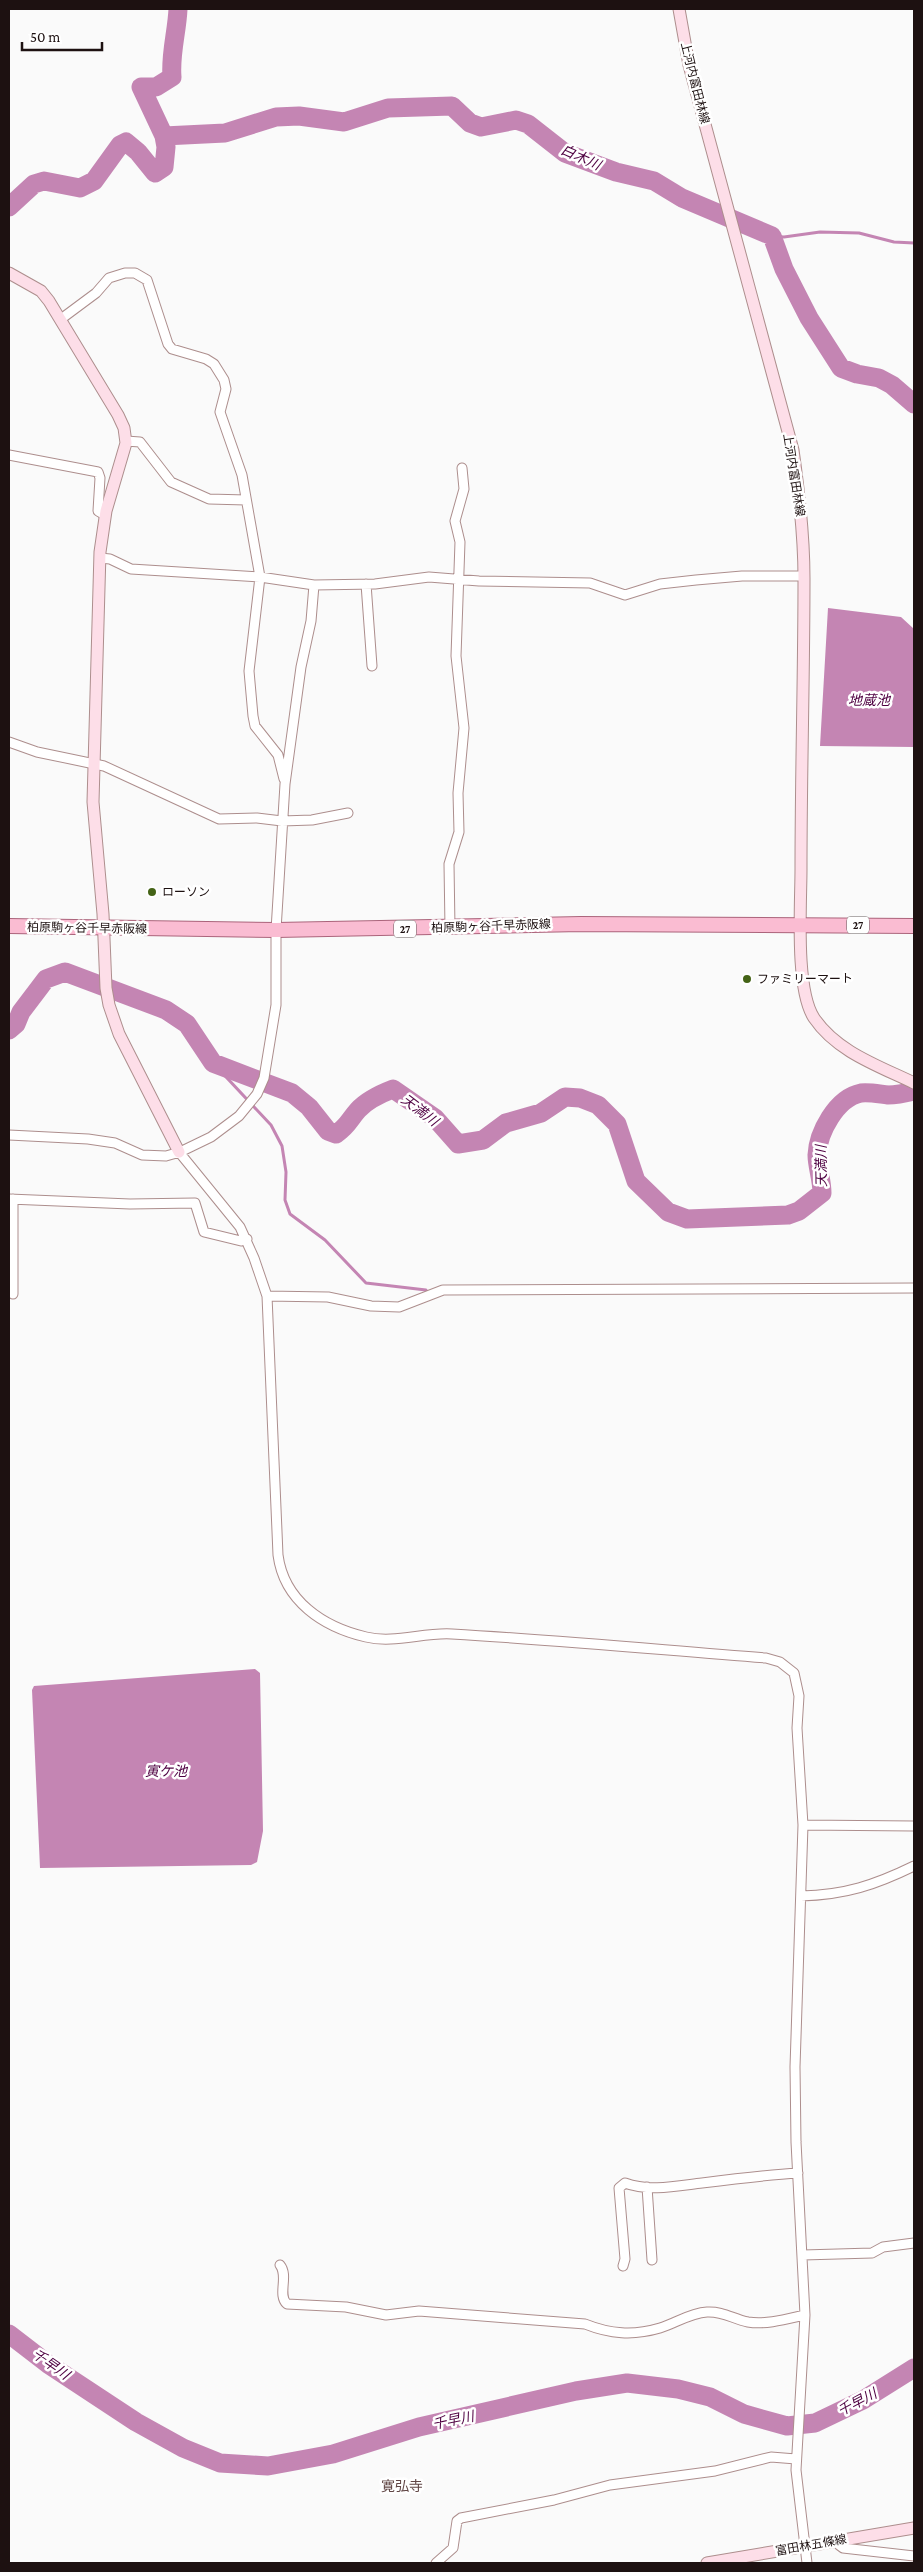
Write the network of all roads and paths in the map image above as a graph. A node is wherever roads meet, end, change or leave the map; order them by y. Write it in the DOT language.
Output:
graph roads {
  1 [pos="679,9"];
  2 [pos="9,273"];
  3 [pos="61,319"];
  4 [pos="126,441"];
  5 [pos="9,455"];
  6 [pos="462,468"];
  7 [pos="246,500"];
  8 [pos="105,515"];
  9 [pos="100,558"];
  10 [pos="804,576"];
  11 [pos="260,577"];
  12 [pos="459,580"];
  13 [pos="366,584"];
  14 [pos="314,585"];
  15 [pos="372,666"];
  16 [pos="9,742"];
  17 [pos="94,762"];
  18 [pos="285,784"];
  19 [pos="348,813"];
  20 [pos="282,822"];
  21 [pos="801,925"];
  22 [pos="9,926"];
  23 [pos="914,926"];
  24 [pos="450,928"];
  25 [pos="104,929"];
  26 [pos="276,930"];
  27 [pos="911,1081"];
  28 [pos="9,1135"];
  29 [pos="179,1152"];
  30 [pos="11,1199"];
  31 [pos="247,1239"];
  32 [pos="914,1288"];
  33 [pos="13,1294"];
  34 [pos="267,1296"];
  35 [pos="802,1826"];
  36 [pos="914,1826"];
  37 [pos="914,1866"];
  38 [pos="801,1896"];
  39 [pos="798,2173"];
  40 [pos="648,2187"];
  41 [pos="914,2243"];
  42 [pos="803,2255"];
  43 [pos="652,2260"];
  44 [pos="280,2265"];
  45 [pos="623,2266"];
  46 [pos="805,2315"];
  47 [pos="797,2455"];
  48 [pos="914,2528"];
  49 [pos="838,2540"];
  50 [pos="805,2545"];
  51 [pos="914,2556"];
  52 [pos="436,2563"];
  53 [pos="707,2563"];
  54 [pos="807,2563"];
  1 -- 10 [label="street, 上河内富田林線"];
  2 -- 3 [label="street"];
  3 -- 4 [label="street"];
  3 -- 7 [label="street"];
  4 -- 7 [label="street"];
  4 -- 8 [label="street"];
  5 -- 8 [label="street"];
  6 -- 12 [label="street"];
  7 -- 11 [label="street"];
  8 -- 9 [label="street"];
  9 -- 11 [label="street"];
  9 -- 17 [label="street"];
  10 -- 12 [label="street"];
  10 -- 21 [label="street, 上河内富田林線"];
  11 -- 14 [label="street"];
  11 -- 18 [label="street"];
  12 -- 13 [label="street"];
  12 -- 24 [label="street"];
  13 -- 14 [label="street"];
  13 -- 15 [label="street"];
  14 -- 18 [label="street"];
  16 -- 17 [label="street"];
  17 -- 20 [label="street"];
  17 -- 25 [label="street"];
  18 -- 20 [label="street"];
  19 -- 20 [label="street"];
  20 -- 26 [label="street"];
  21 -- 23 [label="main road, 柏原駒ヶ谷千早赤阪線 / 27"];
  21 -- 24 [label="main road, 柏原駒ヶ谷千早赤阪線 / 27"];
  21 -- 27 [label="street, 上河内富田林線"];
  22 -- 25 [label="main road, 柏原駒ヶ谷千早赤阪線 / 27"];
  24 -- 26 [label="main road, 柏原駒ヶ谷千早赤阪線 / 27"];
  25 -- 26 [label="main road, 柏原駒ヶ谷千早赤阪線 / 27"];
  25 -- 29 [label="street"];
  26 -- 29 [label="street"];
  28 -- 29 [label="street"];
  29 -- 31 [label="street"];
  30 -- 31 [label="street"];
  30 -- 33 [label="street"];
  31 -- 34 [label="street"];
  32 -- 34 [label="street"];
  34 -- 35 [label="street"];
  35 -- 36 [label="street"];
  35 -- 38 [label="street"];
  37 -- 38 [label="street"];
  38 -- 39 [label="street"];
  39 -- 40 [label="street"];
  39 -- 42 [label="street"];
  40 -- 43 [label="street"];
  40 -- 45 [label="street"];
  41 -- 42 [label="street"];
  42 -- 46 [label="street"];
  44 -- 46 [label="street"];
  46 -- 47 [label="street"];
  47 -- 50 [label="street"];
  47 -- 52 [label="street"];
  48 -- 49 [label="street, 富田林五條線"];
  49 -- 50 [label="street, 富田林五條線"];
  49 -- 51 [label="street"];
  50 -- 53 [label="street, 富田林五條線"];
  50 -- 54 [label="street"];
}
